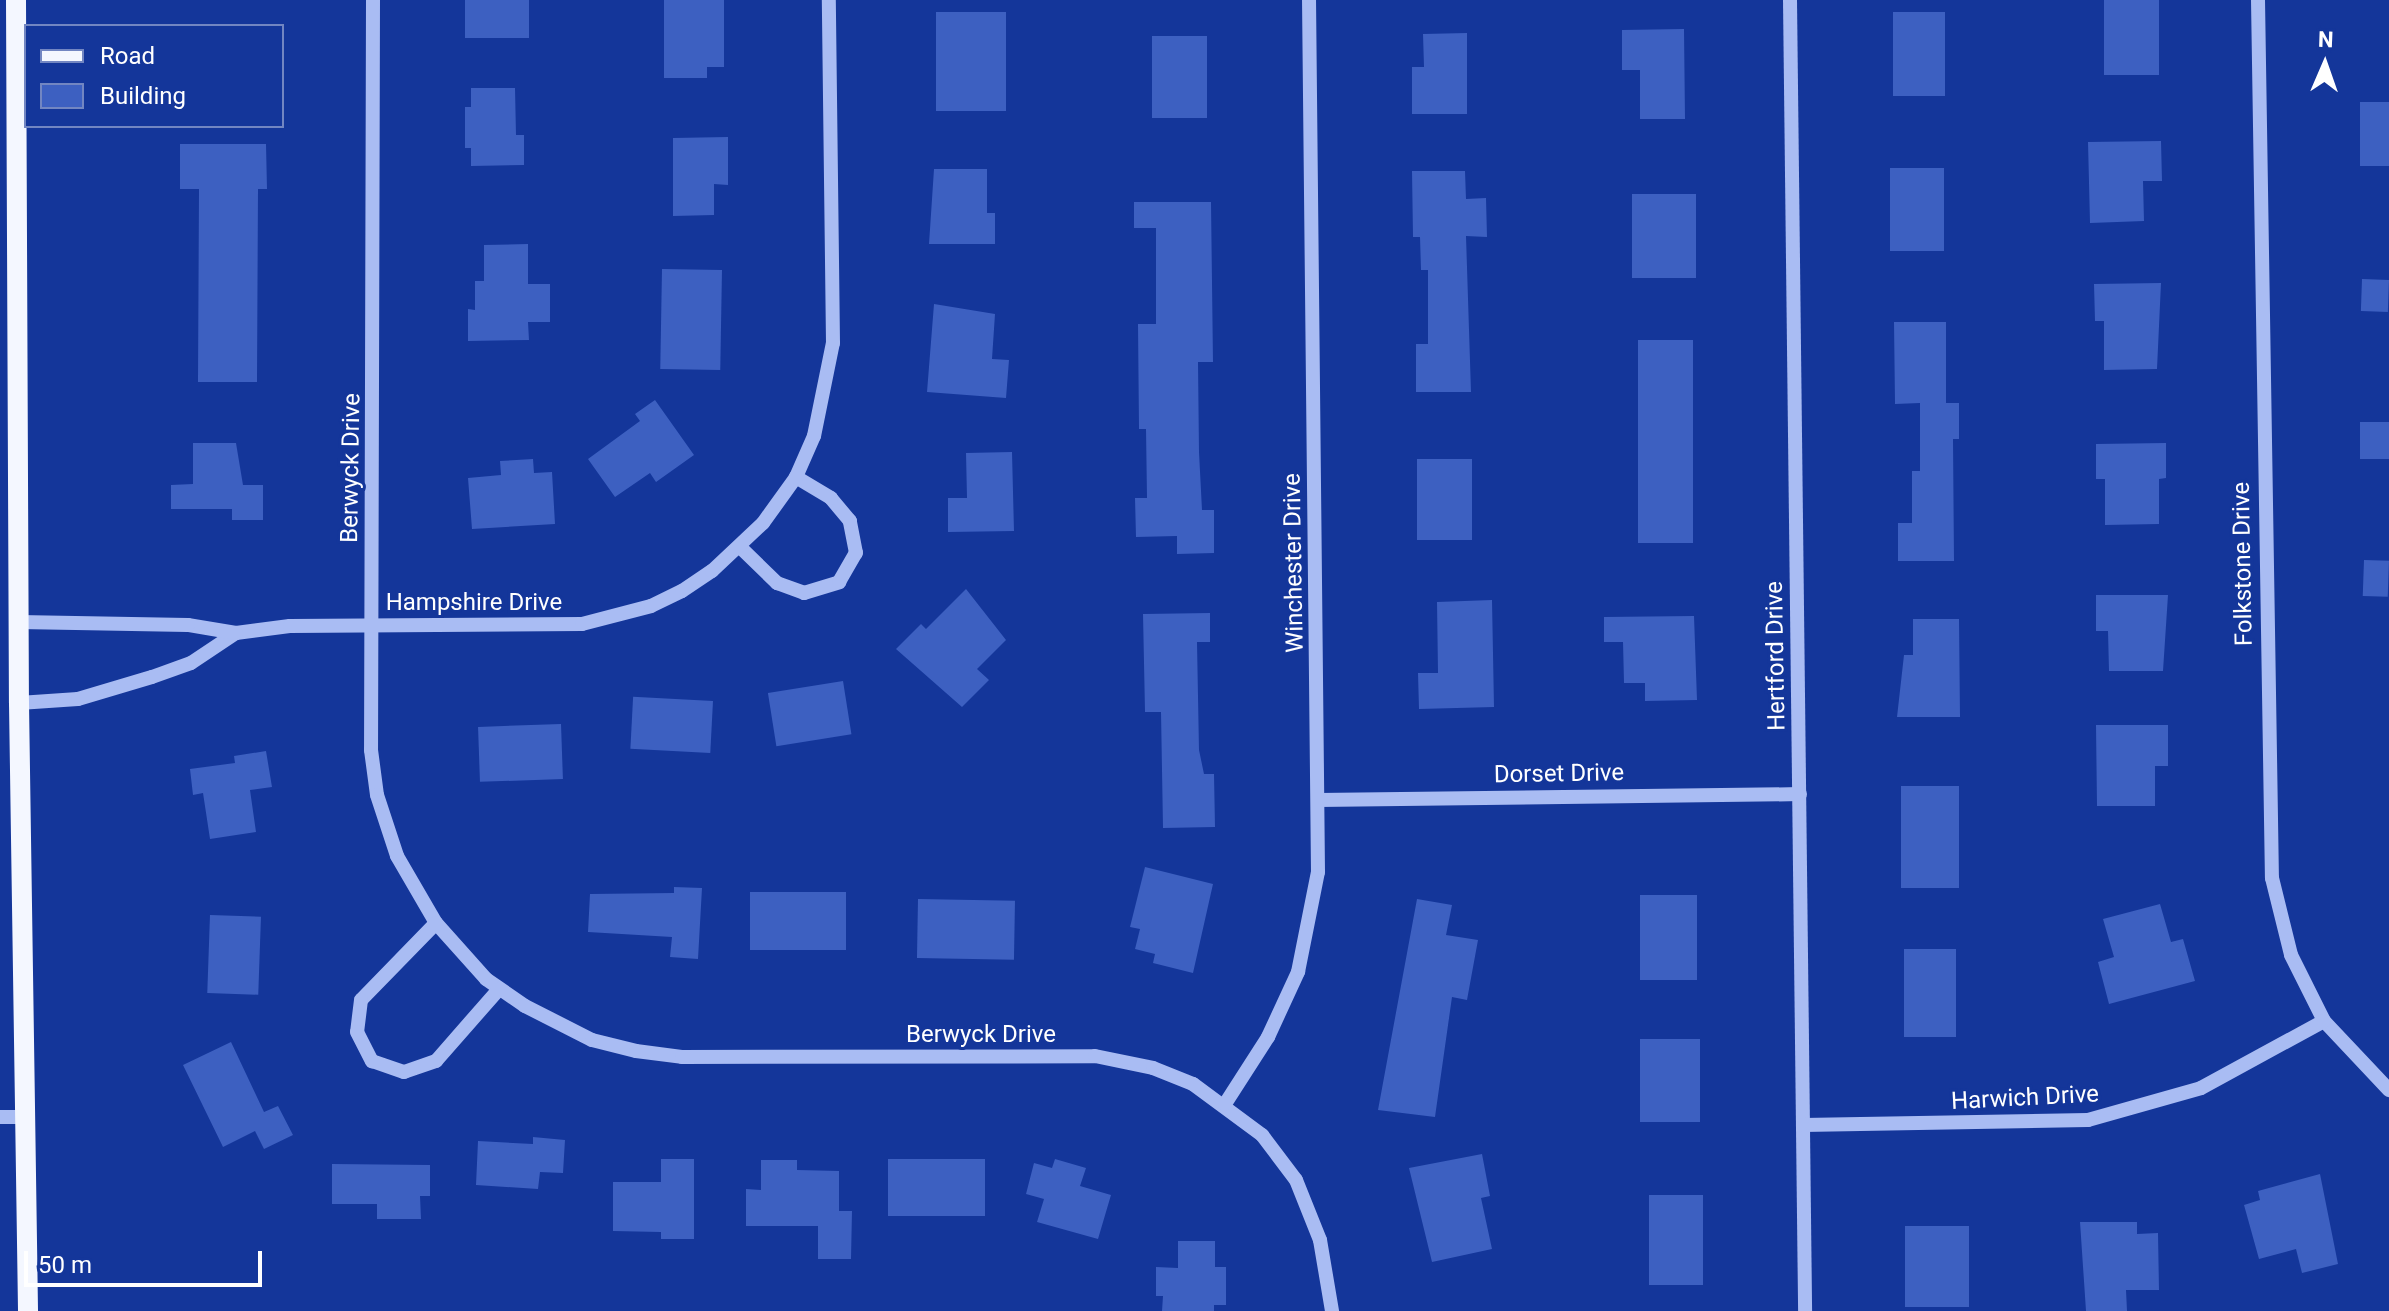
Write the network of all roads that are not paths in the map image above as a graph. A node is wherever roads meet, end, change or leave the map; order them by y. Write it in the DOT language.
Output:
graph roads {
  1 [pos="16,0"];
  2 [pos="373,0"];
  3 [pos="829,0"];
  4 [pos="1309,0"];
  5 [pos="1790,0"];
  6 [pos="2258,0"];
  7 [pos="796,477"];
  8 [pos="740,547"];
  9 [pos="19,622"];
  10 [pos="370,625"];
  11 [pos="236,633"];
  12 [pos="19,703"];
  13 [pos="1800,794"];
  14 [pos="1318,800"];
  15 [pos="436,923"];
  16 [pos="499,989"];
  17 [pos="2324,1021"];
  18 [pos="2389,1090"];
  19 [pos="1225,1104"];
  20 [pos="0,1117"];
  21 [pos="28,1117"];
  22 [pos="1803,1125"];
  23 [pos="28,1311"];
  24 [pos="1332,1311"];
  25 [pos="1805,1311"];
  1 -- 9 [label="main road"];
  2 -- 10 [label="street, Berwyck Drive"];
  3 -- 7 [label="street, Hampshire Drive"];
  4 -- 14 [label="street, Winchester Drive"];
  5 -- 13 [label="street, Hertford Drive"];
  6 -- 17 [label="street, Folkstone Drive"];
  7 -- 8 [label="street, Hampshire Drive"];
  7 -- 8 [label="street"];
  8 -- 10 [label="street, Hampshire Drive"];
  9 -- 11 [label="street, Hampshire Drive"];
  9 -- 12 [label="main road"];
  10 -- 11 [label="street, Hampshire Drive"];
  10 -- 15 [label="street, Berwyck Drive"];
  11 -- 12 [label="street, Hampshire Drive"];
  12 -- 21 [label="main road"];
  13 -- 14 [label="street, Dorset Drive"];
  13 -- 22 [label="street, Hertford Drive"];
  14 -- 19 [label="street, Winchester Drive"];
  15 -- 16 [label="street, Berwyck Drive"];
  15 -- 16 [label="street"];
  16 -- 19 [label="street, Berwyck Drive"];
  17 -- 18 [label="street, Folkstone Drive"];
  17 -- 22 [label="street, Harwich Drive"];
  19 -- 24 [label="street, Berwyck Drive"];
  20 -- 21 [label="street"];
  21 -- 23 [label="main road"];
  22 -- 25 [label="street, Hertford Drive"];
}
